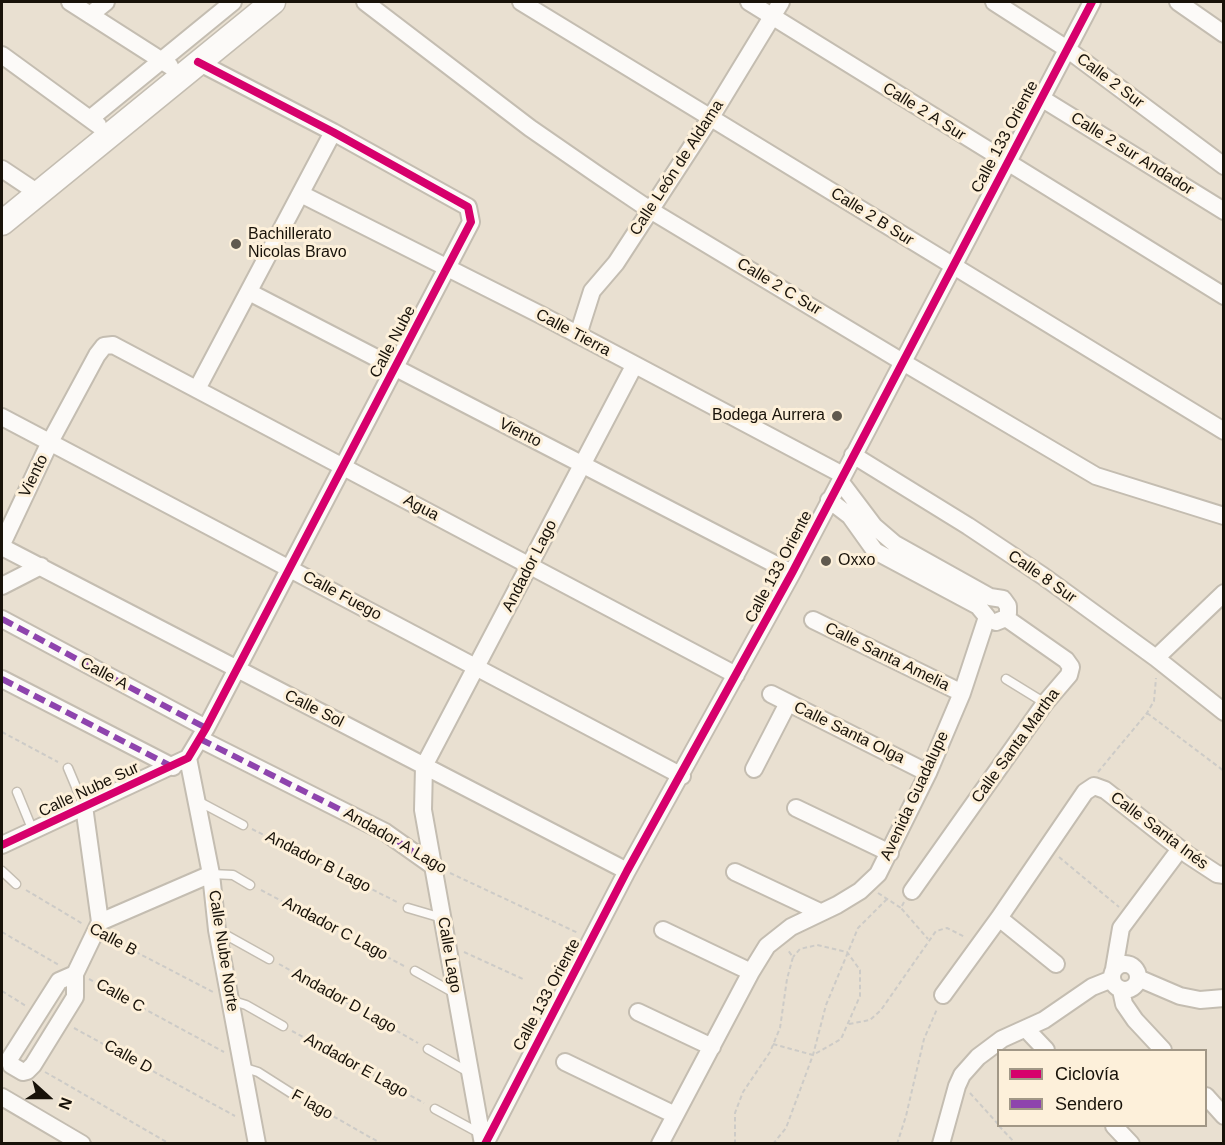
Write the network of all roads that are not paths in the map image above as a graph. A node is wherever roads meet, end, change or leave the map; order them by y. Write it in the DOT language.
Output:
graph roads {
  1 [pos="70,2"];
  2 [pos="106,2"];
  3 [pos="233,2"];
  4 [pos="273,2"];
  5 [pos="365,2"];
  6 [pos="521,2"];
  7 [pos="749,2"];
  8 [pos="782,2"];
  9 [pos="994,2"];
  10 [pos="1092,2"];
  11 [pos="1178,2"];
  12 [pos="90,15"];
  13 [pos="773,16"];
  14 [pos="1224,34"];
  15 [pos="1067,49"];
  16 [pos="2,55"];
  17 [pos="161,60"];
  18 [pos="191,68"];
  19 [pos="1041,98"];
  20 [pos="711,117"];
  21 [pos="91,118"];
  22 [pos="333,132"];
  23 [pos="109,135"];
  24 [pos="1006,163"];
  25 [pos="1224,166"];
  26 [pos="2,170"];
  27 [pos="38,193"];
  28 [pos="301,194"];
  29 [pos="650,210"];
  30 [pos="1224,211"];
  31 [pos="2,223"];
  32 [pos="447,267"];
  33 [pos="951,267"];
  34 [pos="249,292"];
  35 [pos="1224,296"];
  36 [pos="578,335"];
  37 [pos="104,346"];
  38 [pos="901,361"];
  39 [pos="634,366"];
  40 [pos="395,368"];
  41 [pos="197,389"];
  42 [pos="2,417"];
  43 [pos="1224,431"];
  44 [pos="50,442"];
  45 [pos="853,455"];
  46 [pos="582,465"];
  47 [pos="343,467"];
  48 [pos="841,478"];
  49 [pos="829,500"];
  50 [pos="1224,516"];
  51 [pos="875,538"];
  52 [pos="2,545"];
  53 [pos="530,565"];
  54 [pos="41,566"];
  55 [pos="290,569"];
  56 [pos="792,573"];
  57 [pos="2,586"];
  58 [pos="1224,593"];
  59 [pos="1007,614"];
  60 [pos="987,617"];
  61 [pos="2,620"];
  62 [pos="813,620"];
  63 [pos="1156,658"];
  64 [pos="477,667"];
  65 [pos="237,669"];
  66 [pos="736,675"];
  67 [pos="2,679"];
  68 [pos="1006,679"];
  69 [pos="962,693"];
  70 [pos="771,694"];
  71 [pos="788,703"];
  72 [pos="1045,703"];
  73 [pos="1224,712"];
  74 [pos="203,734"];
  75 [pos="188,758"];
  76 [pos="424,766"];
  77 [pos="173,767"];
  78 [pos="68,768"];
  79 [pos="754,770"];
  80 [pos="928,773"];
  81 [pos="682,776"];
  82 [pos="17,792"];
  83 [pos="196,800"];
  84 [pos="84,807"];
  85 [pos="796,808"];
  86 [pos="243,825"];
  87 [pos="33,831"];
  88 [pos="2,845"];
  89 [pos="1184,852"];
  90 [pos="890,854"];
  91 [pos="433,866"];
  92 [pos="2,871"];
  93 [pos="627,871"];
  94 [pos="735,872"];
  95 [pos="211,874"];
  96 [pos="1223,875"];
  97 [pos="16,884"];
  98 [pos="250,885"];
  99 [pos="912,891"];
  100 [pos="408,908"];
  101 [pos="820,912"];
  102 [pos="443,918"];
  103 [pos="999,918"];
  104 [pos="97,926"];
  105 [pos="217,930"];
  106 [pos="663,930"];
  107 [pos="269,959"];
  108 [pos="1056,964"];
  109 [pos="415,971"];
  110 [pos="751,972"];
  111 [pos="75,974"];
  112 [pos="1118,975"];
  113 [pos="456,994"];
  114 [pos="943,995"];
  115 [pos="1224,998"];
  116 [pos="230,1000"];
  117 [pos="638,1012"];
  118 [pos="283,1026"];
  119 [pos="1026,1029"];
  120 [pos="712,1047"];
  121 [pos="429,1048"];
  122 [pos="1045,1049"];
  123 [pos="1162,1049"];
  124 [pos="241,1062"];
  125 [pos="565,1062"];
  126 [pos="470,1073"];
  127 [pos="291,1093"];
  128 [pos="2,1097"];
  129 [pos="1207,1097"];
  130 [pos="435,1109"];
  131 [pos="675,1115"];
  132 [pos="1224,1116"];
  133 [pos="1116,1127"];
  134 [pos="483,1140"];
  135 [pos="82,1143"];
  136 [pos="256,1143"];
  137 [pos="660,1143"];
  138 [pos="941,1143"];
  139 [pos="1131,1143"];
  1 -- 12 [label="street, Calle Nube"];
  2 -- 12 [label="street"];
  3 -- 17 [label="street"];
  4 -- 18 [label="main road"];
  5 -- 29 [label="street, Calle 2 C Sur"];
  6 -- 20 [label="street, Calle 2 B Sur"];
  7 -- 13 [label="street, Calle 2 A Sur"];
  8 -- 13 [label="street, Calle León de Aldama"];
  9 -- 15 [label="street, Calle 2 Sur"];
  10 -- 15 [label="street, Calle 133 Oriente"];
  11 -- 14 [label="street"];
  12 -- 17 [label="street, Calle Nube"];
  13 -- 20 [label="street, Calle León de Aldama"];
  13 -- 24 [label="street, Calle 2 A Sur"];
  15 -- 19 [label="street, Calle 133 Oriente"];
  15 -- 25 [label="street, Calle 2 Sur"];
  16 -- 21 [label="street"];
  17 -- 18 [label="street, Calle Nube"];
  17 -- 21 [label="street"];
  18 -- 22 [label="street, Calle Nube"];
  18 -- 23 [label="main road"];
  19 -- 24 [label="street, Calle 133 Oriente"];
  19 -- 30 [label="street, Calle 2 sur Andador"];
  20 -- 29 [label="street, Calle León de Aldama"];
  20 -- 33 [label="street, Calle 2 B Sur"];
  21 -- 23 [label="street"];
  22 -- 28 [label="street"];
  22 -- 32 [label="street, Calle Nube"];
  23 -- 27 [label="main road"];
  24 -- 33 [label="street, Calle 133 Oriente"];
  24 -- 35 [label="street, Calle 2 A Sur"];
  26 -- 27 [label="street"];
  27 -- 31 [label="main road"];
  28 -- 32 [label="street, Calle Tierra"];
  28 -- 34 [label="street"];
  29 -- 36 [label="street, Calle León de Aldama"];
  29 -- 38 [label="street, Calle 2 C Sur"];
  32 -- 36 [label="street, Calle Tierra"];
  32 -- 40 [label="street, Calle Nube"];
  33 -- 38 [label="street, Calle 133 Oriente"];
  33 -- 43 [label="street, Calle 2 B Sur"];
  34 -- 40 [label="street, Viento"];
  34 -- 41 [label="street"];
  36 -- 39 [label="street, Calle Tierra"];
  37 -- 41 [label="street, Agua"];
  37 -- 44 [label="street, Viento"];
  38 -- 45 [label="street, Calle 133 Oriente"];
  38 -- 50 [label="street, Calle 2 C Sur"];
  39 -- 46 [label="street, Andador Lago"];
  39 -- 48 [label="street, Calle Tierra"];
  40 -- 46 [label="street, Viento"];
  40 -- 47 [label="street, Calle Nube"];
  41 -- 47 [label="street, Agua"];
  42 -- 44 [label="street, Calle Fuego"];
  44 -- 52 [label="street, Viento"];
  44 -- 55 [label="street, Calle Fuego"];
  45 -- 48 [label="street, Calle 133 Oriente"];
  45 -- 63 [label="street, Calle 8 Sur"];
  46 -- 53 [label="street, Andador Lago"];
  46 -- 56 [label="street, Viento"];
  47 -- 53 [label="street, Agua"];
  47 -- 55 [label="street, Calle Nube"];
  48 -- 49 [label="street, Calle 133 Oriente"];
  48 -- 51 [label="street"];
  49 -- 51 [label="street"];
  49 -- 56 [label="street, Calle 133 Oriente"];
  51 -- 59 [label="street"];
  51 -- 60 [label="street"];
  52 -- 54 [label="street, Calle Sol"];
  53 -- 64 [label="street, Andador Lago"];
  53 -- 66 [label="street, Agua"];
  54 -- 57 [label="street"];
  54 -- 65 [label="street, Calle Sol"];
  55 -- 64 [label="street, Calle Fuego"];
  55 -- 65 [label="street, Calle Nube"];
  56 -- 66 [label="street, Calle 133 Oriente"];
  58 -- 63 [label="street"];
  59 -- 60 [label="street"];
  59 -- 72 [label="street, Calle Santa Martha"];
  60 -- 69 [label="street, Avenida Guadalupe"];
  61 -- 74 [label="street, Calle A"];
  62 -- 69 [label="street, Calle Santa Amelia"];
  63 -- 73 [label="street, Calle 8 Sur"];
  64 -- 76 [label="street, Andador Lago"];
  64 -- 81 [label="street, Calle Fuego"];
  65 -- 74 [label="street, Calle Nube"];
  65 -- 76 [label="street, Calle Sol"];
  66 -- 81 [label="street, Calle 133 Oriente"];
  67 -- 77 [label="street"];
  68 -- 72 [label="lane"];
  69 -- 80 [label="street, Avenida Guadalupe"];
  70 -- 71 [label="street, Calle Santa Olga"];
  71 -- 79 [label="street"];
  71 -- 80 [label="street, Calle Santa Olga"];
  72 -- 99 [label="street, Calle Santa Martha"];
  74 -- 75 [label="street, Calle Nube"];
  74 -- 91 [label="street, Andador A Lago"];
  75 -- 77 [label="street, Calle Nube Sur"];
  75 -- 83 [label="street, Calle Nube Norte"];
  76 -- 91 [label="street, Calle Lago"];
  76 -- 93 [label="street, Calle Sol"];
  77 -- 84 [label="street, Calle Nube Sur"];
  78 -- 84 [label="lane"];
  80 -- 90 [label="street, Avenida Guadalupe"];
  81 -- 93 [label="street, Calle 133 Oriente"];
  82 -- 87 [label="lane"];
  83 -- 86 [label="lane"];
  83 -- 95 [label="street, Calle Nube Norte"];
  84 -- 87 [label="street, Calle Nube Sur"];
  84 -- 104 [label="street, Calle Nube Sur"];
  85 -- 90 [label="street"];
  87 -- 88 [label="street, Calle Nube Sur"];
  89 -- 96 [label="street, Calle Santa Inés"];
  89 -- 103 [label="street, Calle Santa Inés"];
  89 -- 112 [label="street"];
  89 -- 112 [label="street"];
  90 -- 101 [label="street, Avenida Guadalupe"];
  91 -- 102 [label="street, Calle Lago"];
  92 -- 97 [label="lane"];
  93 -- 134 [label="street, Calle 133 Oriente"];
  94 -- 101 [label="street"];
  95 -- 98 [label="lane"];
  95 -- 104 [label="street"];
  95 -- 105 [label="street, Calle Nube Norte"];
  100 -- 102 [label="lane"];
  101 -- 110 [label="street, Avenida Guadalupe"];
  102 -- 113 [label="street, Calle Lago"];
  103 -- 108 [label="street"];
  103 -- 114 [label="street"];
  104 -- 111 [label="street"];
  105 -- 107 [label="lane"];
  105 -- 116 [label="street, Calle Nube Norte"];
  106 -- 110 [label="street"];
  109 -- 113 [label="lane"];
  110 -- 120 [label="street, Avenida Guadalupe"];
  111 -- 111 [label="street"];
  112 -- 115 [label="street"];
  112 -- 119 [label="street"];
  112 -- 123 [label="street"];
  113 -- 126 [label="street, Calle Lago"];
  116 -- 118 [label="lane"];
  116 -- 124 [label="street, Calle Nube Norte"];
  117 -- 120 [label="street"];
  119 -- 122 [label="street"];
  119 -- 138 [label="street"];
  120 -- 131 [label="street, Avenida Guadalupe"];
  121 -- 126 [label="lane"];
  124 -- 127 [label="lane, F lago"];
  124 -- 136 [label="street, Calle Nube Norte"];
  125 -- 131 [label="street"];
  126 -- 134 [label="street, Calle Lago"];
  128 -- 135 [label="street"];
  129 -- 132 [label="street"];
  130 -- 134 [label="lane"];
  131 -- 137 [label="street, Avenida Guadalupe"];
  133 -- 139 [label="street"];
}
